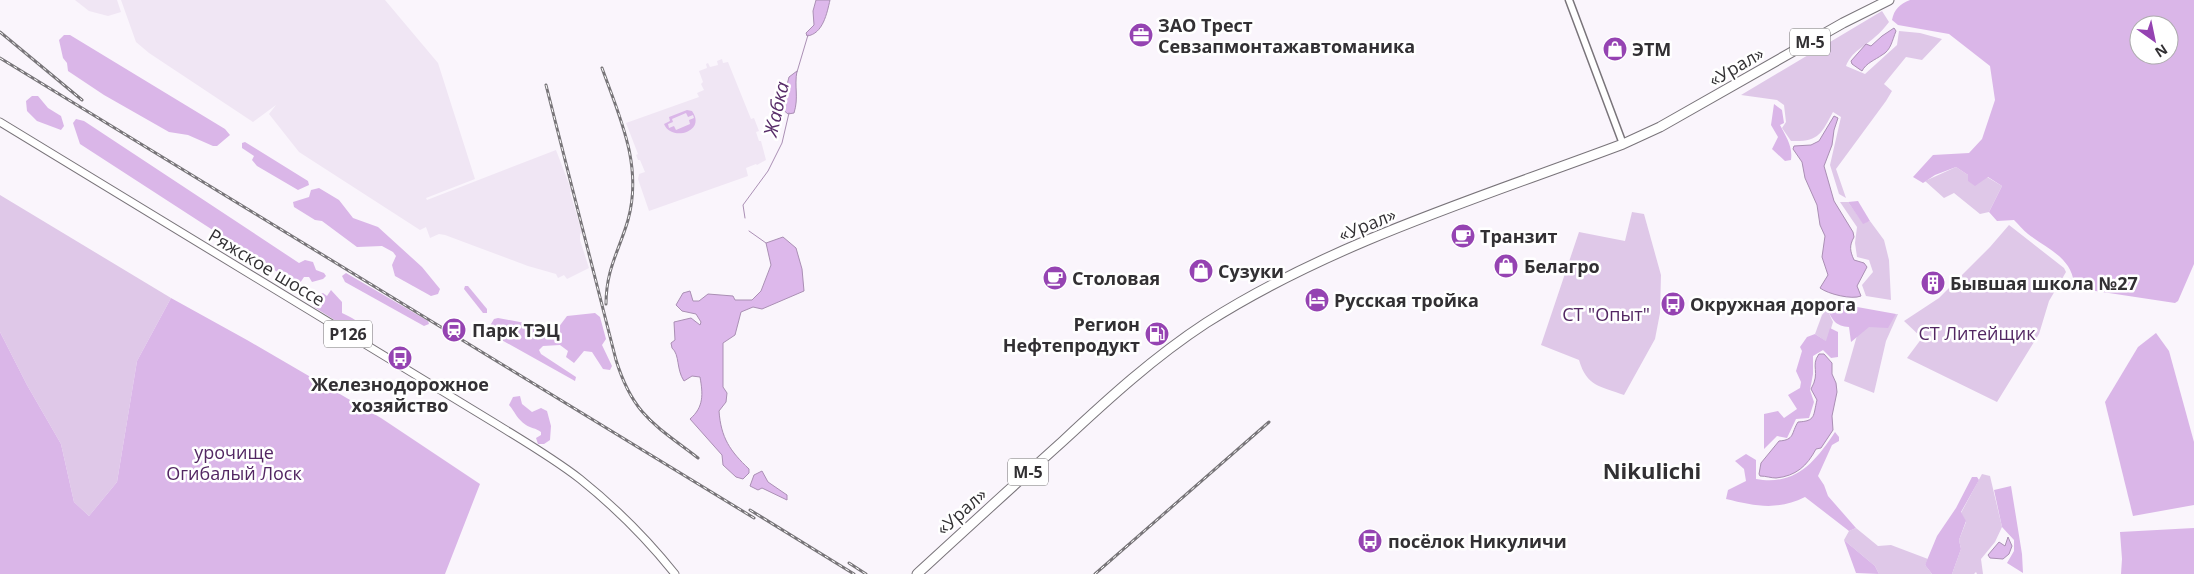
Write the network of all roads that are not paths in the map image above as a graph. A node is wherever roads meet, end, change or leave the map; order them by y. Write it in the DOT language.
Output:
graph roads {
  1 [pos="1569,0"];
  2 [pos="1889,0"];
  3 [pos="0,122"];
  4 [pos="1622,144"];
  5 [pos="675,574"];
  6 [pos="917,574"];
  1 -- 4 [label="main road"];
  2 -- 4 [label="highway, «Урал» / М-5"];
  3 -- 5 [label="main road, Ряжское шоссе / Р126"];
  4 -- 6 [label="highway, «Урал» / М-5"];
}
